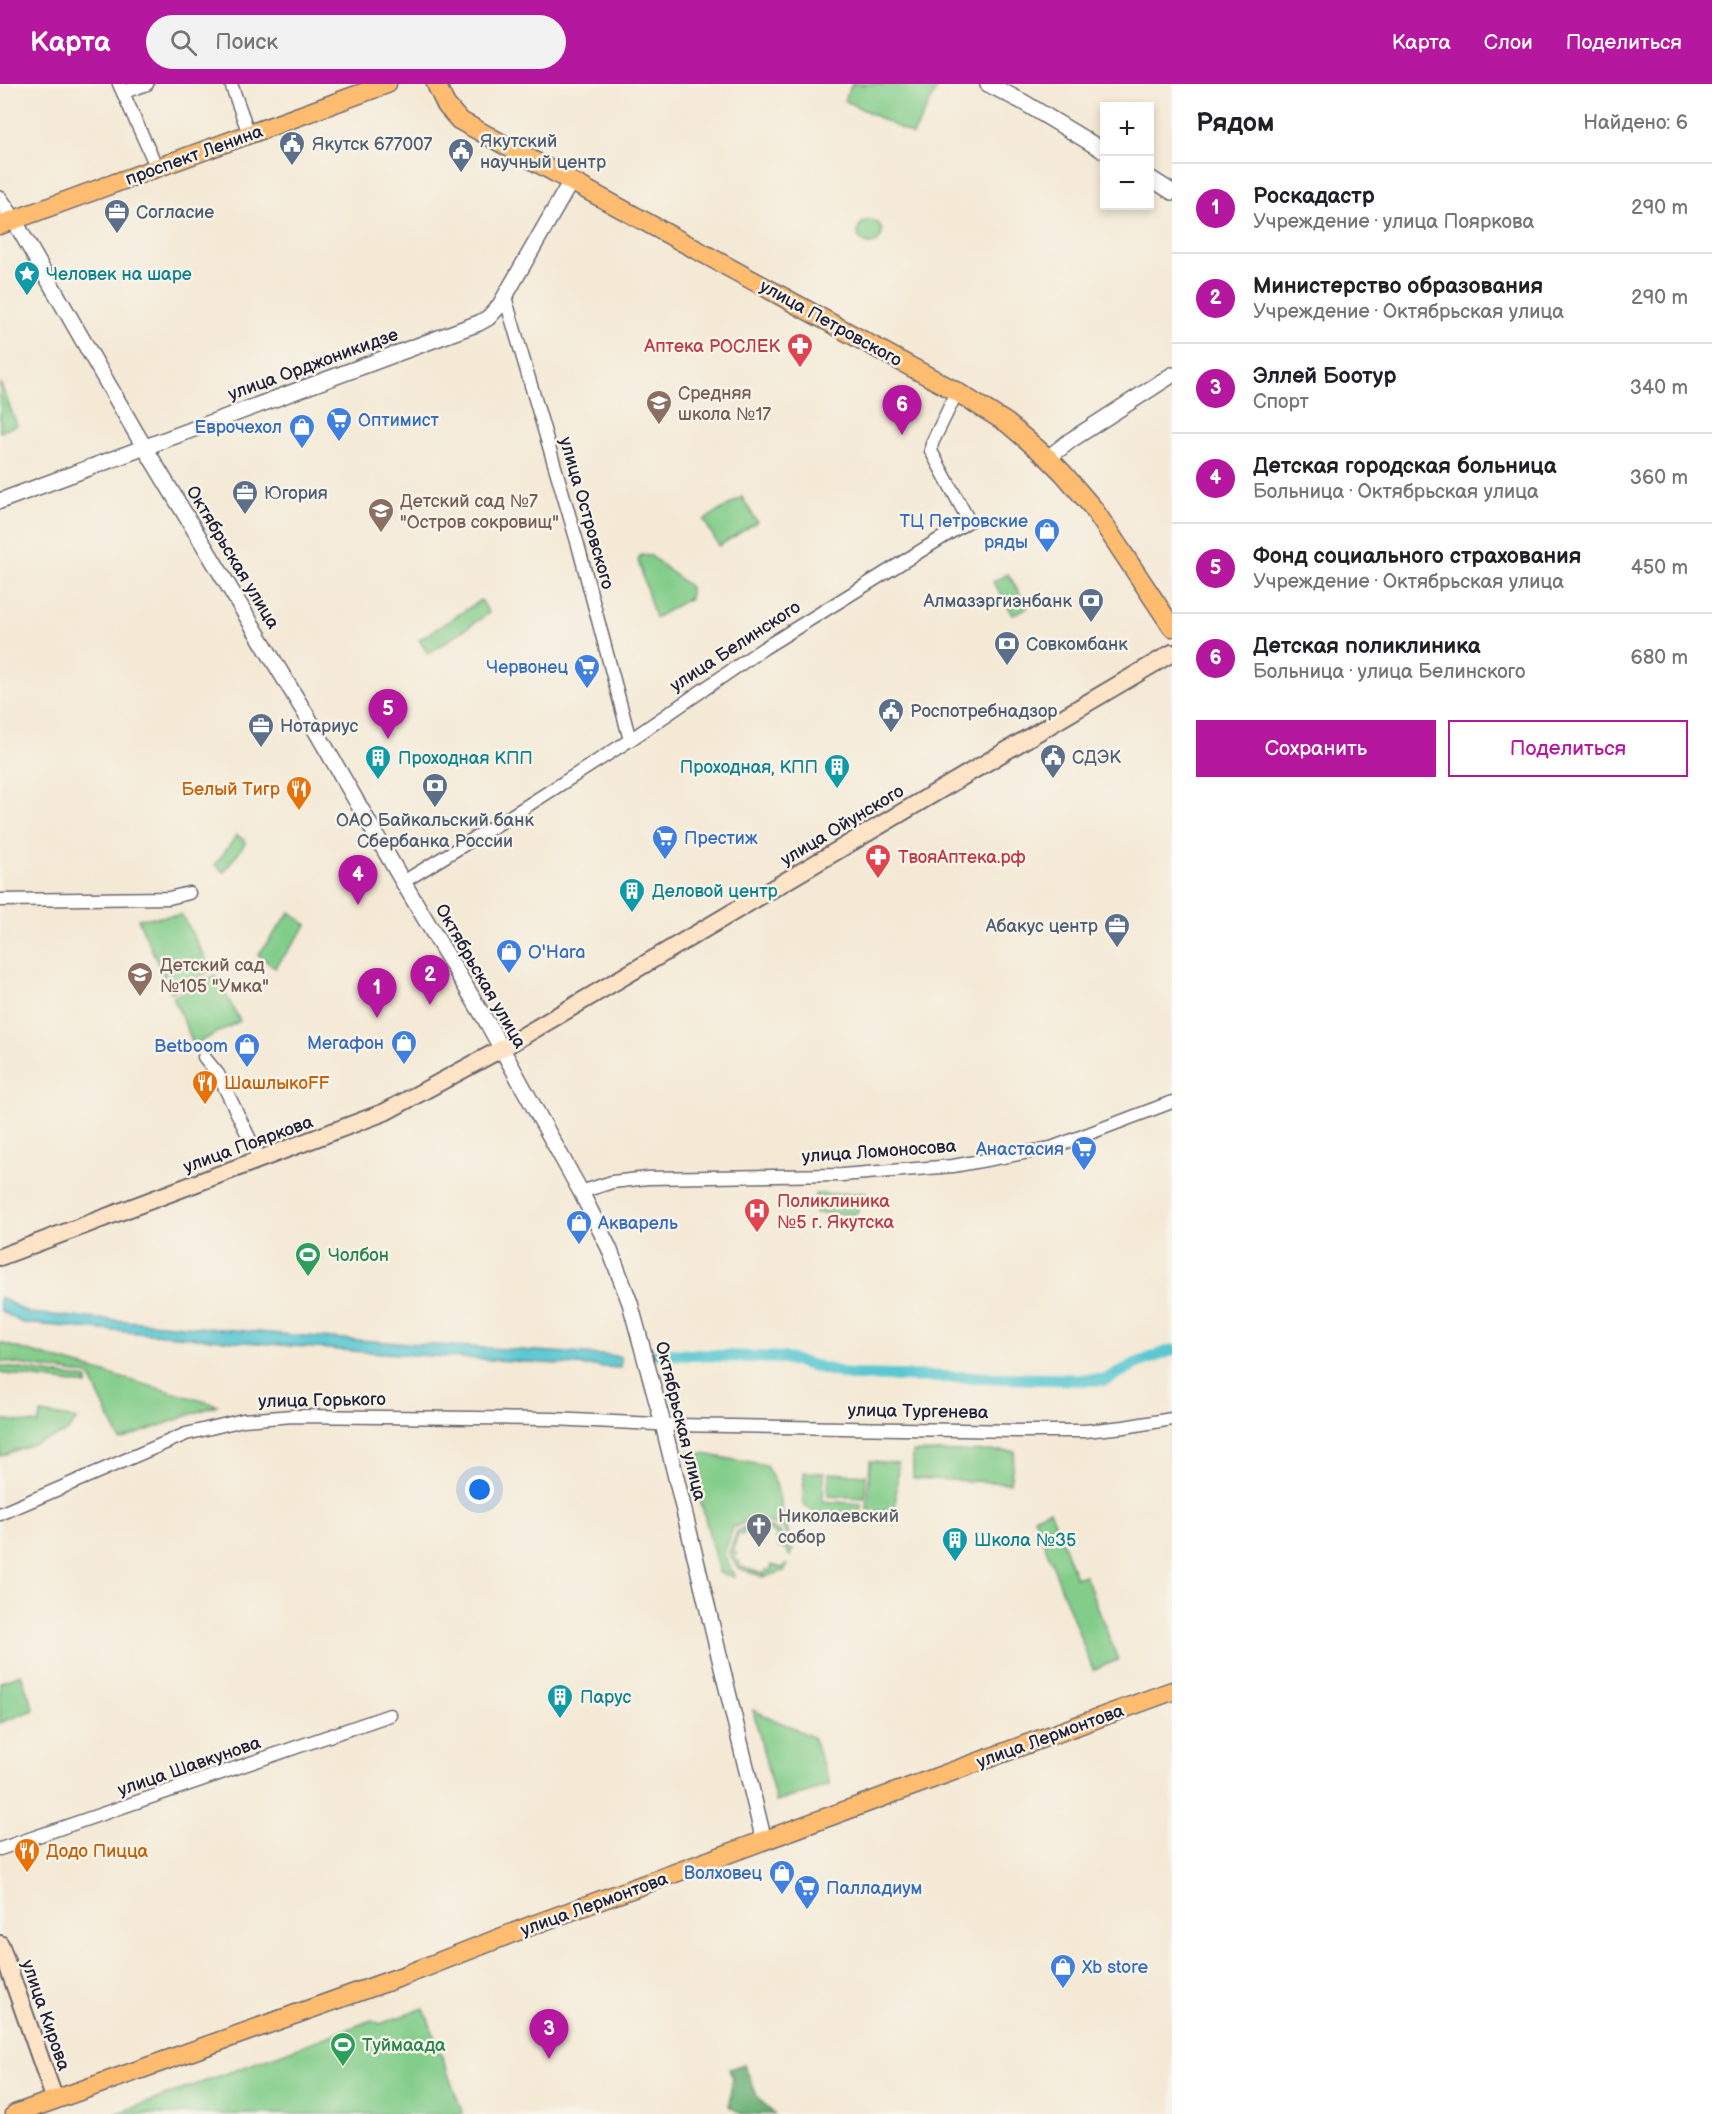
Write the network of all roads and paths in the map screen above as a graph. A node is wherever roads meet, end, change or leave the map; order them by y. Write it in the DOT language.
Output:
graph roads {
  1 [pos="147,84"];
  2 [pos="231,84"];
  3 [pos="387,84"];
  4 [pos="436,84"];
  5 [pos="988,84"];
  6 [pos="121,88"];
  7 [pos="249,134"];
  8 [pos="1100,149"];
  9 [pos="157,168"];
  10 [pos="571,181"];
  11 [pos="1154,181"];
  12 [pos="1172,192"];
  13 [pos="0,199"];
  14 [pos="7,222"];
  15 [pos="506,297"];
  16 [pos="1172,375"];
  17 [pos="957,392"];
  18 [pos="145,447"];
  19 [pos="1048,458"];
  20 [pos="0,501"];
  21 [pos="1172,627"];
  22 [pos="1172,653"];
  23 [pos="630,740"];
  24 [pos="403,882"];
  25 [pos="189,893"];
  26 [pos="0,900"];
  27 [pos="501,1048"];
  28 [pos="204,1057"];
  29 [pos="1172,1102"];
  30 [pos="260,1160"];
  31 [pos="581,1192"];
  32 [pos="0,1257"];
  33 [pos="1172,1419"];
  34 [pos="663,1424"];
  35 [pos="0,1514"];
  36 [pos="1172,1691"];
  37 [pos="390,1715"];
  38 [pos="764,1841"];
  39 [pos="0,1849"];
  40 [pos="0,1944"];
  41 [pos="55,2100"];
  42 [pos="15,2114"];
  1 -- 6 [label="street"];
  2 -- 7 [label="street"];
  3 -- 7 [label="main road, проспект Ленина"];
  4 -- 10 [label="main road, улица Петровского"];
  5 -- 8 [label="street"];
  6 -- 9 [label="street"];
  7 -- 9 [label="main road, проспект Ленина"];
  9 -- 14 [label="main road, проспект Ленина"];
  10 -- 15 [label="street, улица Орджоникидзе"];
  10 -- 17 [label="main road, улица Петровского"];
  11 -- 12 [label="street"];
  13 -- 14 [label="street, Октябрьская улица"];
  14 -- 18 [label="street, Октябрьская улица"];
  15 -- 18 [label="street, улица Орджоникидзе"];
  15 -- 23 [label="street, улица Островского"];
  16 -- 19 [label="street"];
  17 -- 19 [label="main road, улица Петровского"];
  17 -- 23 [label="street, улица Белинского"];
  18 -- 20 [label="street, улица Орджоникидзе"];
  18 -- 24 [label="street, Октябрьская улица"];
  19 -- 21 [label="main road, улица Петровского"];
  22 -- 27 [label="main road, улица Ойунского"];
  23 -- 24 [label="street, улица Белинского"];
  24 -- 27 [label="street, Октябрьская улица"];
  25 -- 26 [label="street"];
  27 -- 30 [label="main road, улица Пояркова"];
  27 -- 31 [label="street, Октябрьская улица"];
  28 -- 30 [label="street"];
  29 -- 31 [label="street, улица Ломоносова"];
  30 -- 32 [label="main road, улица Пояркова"];
  31 -- 34 [label="street, Октябрьская улица"];
  33 -- 34 [label="street, улица Тургенева"];
  34 -- 35 [label="street, улица Горького"];
  34 -- 38 [label="street, Октябрьская улица"];
  36 -- 38 [label="main road, улица Лермонтова"];
  37 -- 39 [label="street, улица Шавкунова"];
  38 -- 41 [label="main road, улица Лермонтова"];
  40 -- 41 [label="main road, улица Кирова"];
  41 -- 42 [label="main road, улица Лермонтова"];
}
